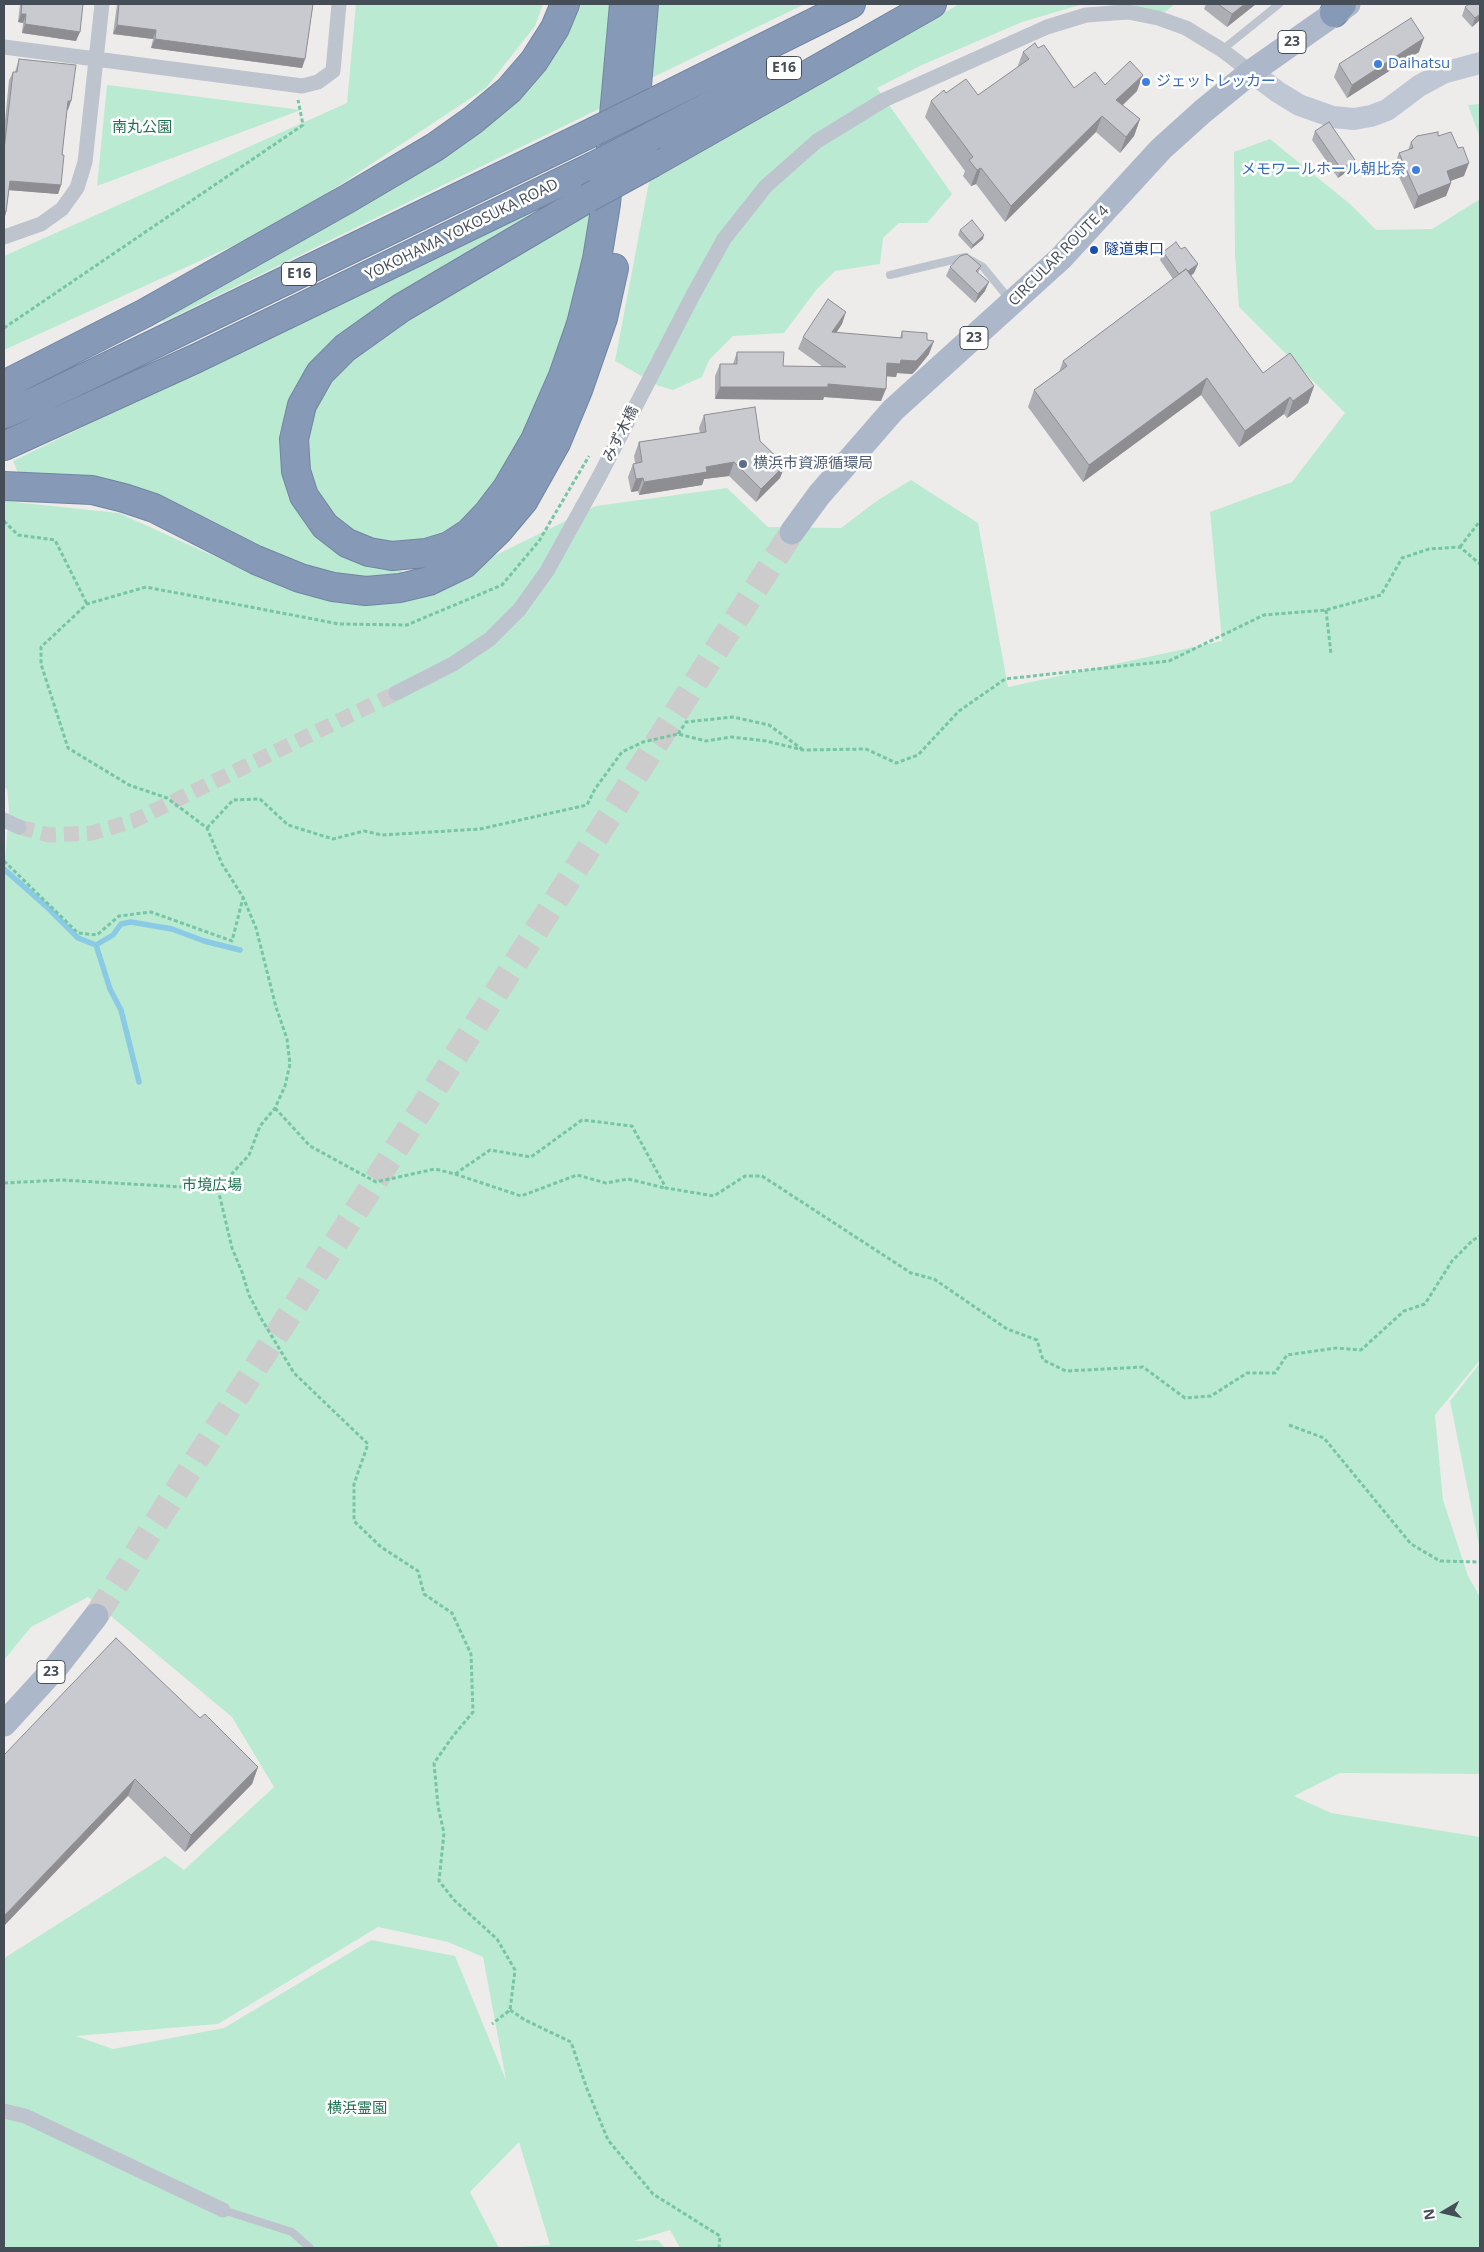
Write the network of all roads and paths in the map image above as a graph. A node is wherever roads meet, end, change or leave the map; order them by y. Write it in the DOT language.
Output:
graph roads {
  1 [pos="102,4"];
  2 [pos="339,4"];
  3 [pos="566,4"];
  4 [pos="624,4"];
  5 [pos="644,4"];
  6 [pos="851,4"];
  7 [pos="915,4"];
  8 [pos="932,4"];
  9 [pos="1278,4"];
  10 [pos="1341,7"];
  11 [pos="4,47"];
  12 [pos="1222,50"];
  13 [pos="95,60"];
  14 [pos="1480,63"];
  15 [pos="1251,72"];
  16 [pos="296,85"];
  17 [pos="4,237"];
  18 [pos="890,275"];
  19 [pos="1013,303"];
  20 [pos="4,328"];
  21 [pos="4,385"];
  22 [pos="4,414"];
  23 [pos="4,446"];
  24 [pos="593,450"];
  25 [pos="4,486"];
  26 [pos="1480,520"];
  27 [pos="4,521"];
  28 [pos="792,532"];
  29 [pos="1460,547"];
  30 [pos="1480,564"];
  31 [pos="88,604"];
  32 [pos="1326,610"];
  33 [pos="1331,654"];
  34 [pos="396,693"];
  35 [pos="678,734"];
  36 [pos="803,750"];
  37 [pos="4,820"];
  38 [pos="18,827"];
  39 [pos="207,828"];
  40 [pos="4,861"];
  41 [pos="243,897"];
  42 [pos="274,1108"];
  43 [pos="455,1174"];
  44 [pos="4,1183"];
  45 [pos="666,1188"];
  46 [pos="218,1189"];
  47 [pos="1480,1236"];
  48 [pos="1289,1425"];
  49 [pos="1480,1562"];
  50 [pos="96,1616"];
  51 [pos="4,1724"];
  52 [pos="510,2010"];
  53 [pos="492,2024"];
  54 [pos="4,2110"];
  55 [pos="223,2210"];
  56 [pos="310,2248"];
  57 [pos="719,2248"];
  1 -- 13 [label="street"];
  2 -- 16 [label="street"];
  3 -- 21 [label="highway"];
  4 -- 8 [label="highway, bridge"];
  5 -- 25 [label="highway"];
  6 -- 22 [label="highway, YOKOHAMA YOKOSUKA ROAD / E16, bridge"];
  7 -- 23 [label="highway, YOKOHAMA YOKOSUKA ROAD / E16, bridge"];
  9 -- 12 [label="lane"];
  10 -- 15 [label="main road, CIRCULAR ROUTE 4 / 23"];
  11 -- 13 [label="street"];
  12 -- 15 [label="street, みず木橋"];
  12 -- 34 [label="street, みず木橋"];
  13 -- 16 [label="street"];
  13 -- 17 [label="street"];
  14 -- 15 [label="main road"];
  15 -- 19 [label="main road, CIRCULAR ROUTE 4 / 23"];
  16 -- 20 [label="path"];
  18 -- 19 [label="lane"];
  19 -- 28 [label="main road, CIRCULAR ROUTE 4 / 23"];
  24 -- 31 [label="path"];
  26 -- 29 [label="path"];
  27 -- 31 [label="path"];
  29 -- 30 [label="path"];
  29 -- 32 [label="path"];
  31 -- 39 [label="path"];
  32 -- 33 [label="path"];
  32 -- 36 [label="path"];
  35 -- 36 [label="path"];
  35 -- 36 [label="path"];
  35 -- 39 [label="path"];
  37 -- 38 [label="street"];
  39 -- 41 [label="path"];
  40 -- 41 [label="path"];
  41 -- 42 [label="path"];
  42 -- 43 [label="path"];
  42 -- 46 [label="path"];
  43 -- 45 [label="path"];
  43 -- 45 [label="path"];
  44 -- 46 [label="path"];
  45 -- 47 [label="path"];
  46 -- 52 [label="path"];
  48 -- 49 [label="path"];
  50 -- 51 [label="main road, 23"];
  52 -- 53 [label="path"];
  52 -- 57 [label="path"];
  54 -- 55 [label="street"];
  55 -- 56 [label="lane"];
}
